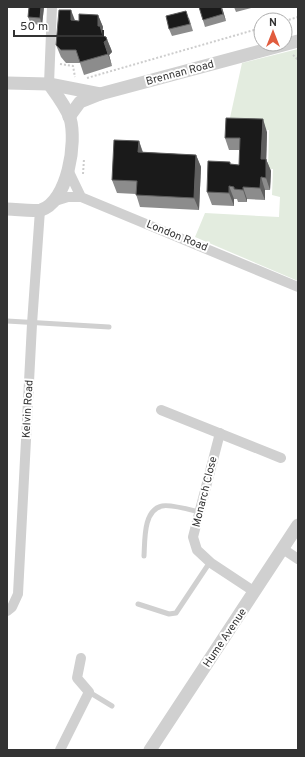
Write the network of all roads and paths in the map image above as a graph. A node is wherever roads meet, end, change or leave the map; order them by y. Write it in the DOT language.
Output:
graph roads {
  1 [pos="52,7"];
  2 [pos="253,30"];
  3 [pos="298,41"];
  4 [pos="56,63"];
  5 [pos="82,79"];
  6 [pos="7,83"];
  7 [pos="76,83"];
  8 [pos="49,84"];
  9 [pos="100,94"];
  10 [pos="69,117"];
  11 [pos="69,172"];
  12 [pos="81,197"];
  13 [pos="52,202"];
  14 [pos="7,208"];
  15 [pos="40,210"];
  16 [pos="298,287"];
  17 [pos="7,321"];
  18 [pos="32,324"];
  19 [pos="109,327"];
  20 [pos="161,410"];
  21 [pos="220,433"];
  22 [pos="281,458"];
  23 [pos="199,512"];
  24 [pos="298,526"];
  25 [pos="284,550"];
  26 [pos="144,556"];
  27 [pos="298,559"];
  28 [pos="210,562"];
  29 [pos="255,592"];
  30 [pos="138,604"];
  31 [pos="10,609"];
  32 [pos="81,658"];
  33 [pos="89,692"];
  34 [pos="112,706"];
  35 [pos="60,750"];
  36 [pos="150,750"];
  1 -- 8 [label="street"];
  2 -- 5 [label="path"];
  3 -- 9 [label="street, Brennan Road"];
  4 -- 7 [label="path"];
  6 -- 8 [label="street"];
  8 -- 9 [label="street"];
  8 -- 10 [label="street"];
  9 -- 10 [label="street, Brennan Road"];
  10 -- 11 [label="street"];
  11 -- 12 [label="street"];
  11 -- 13 [label="street"];
  12 -- 13 [label="street"];
  12 -- 16 [label="street, London Road"];
  13 -- 15 [label="street"];
  14 -- 15 [label="street"];
  15 -- 18 [label="street, Kelvin Road"];
  17 -- 18 [label="lane"];
  18 -- 19 [label="lane"];
  18 -- 31 [label="street, Kelvin Road"];
  20 -- 21 [label="street"];
  21 -- 22 [label="street"];
  21 -- 23 [label="street, Monarch Close"];
  23 -- 26 [label="lane"];
  23 -- 28 [label="street, Monarch Close"];
  24 -- 25 [label="street, Hume Avenue"];
  25 -- 27 [label="street"];
  25 -- 29 [label="street, Hume Avenue"];
  28 -- 29 [label="street, Monarch Close"];
  28 -- 30 [label="lane"];
  29 -- 36 [label="street, Hume Avenue"];
  32 -- 33 [label="street"];
  33 -- 34 [label="lane"];
  33 -- 35 [label="street"];
}
